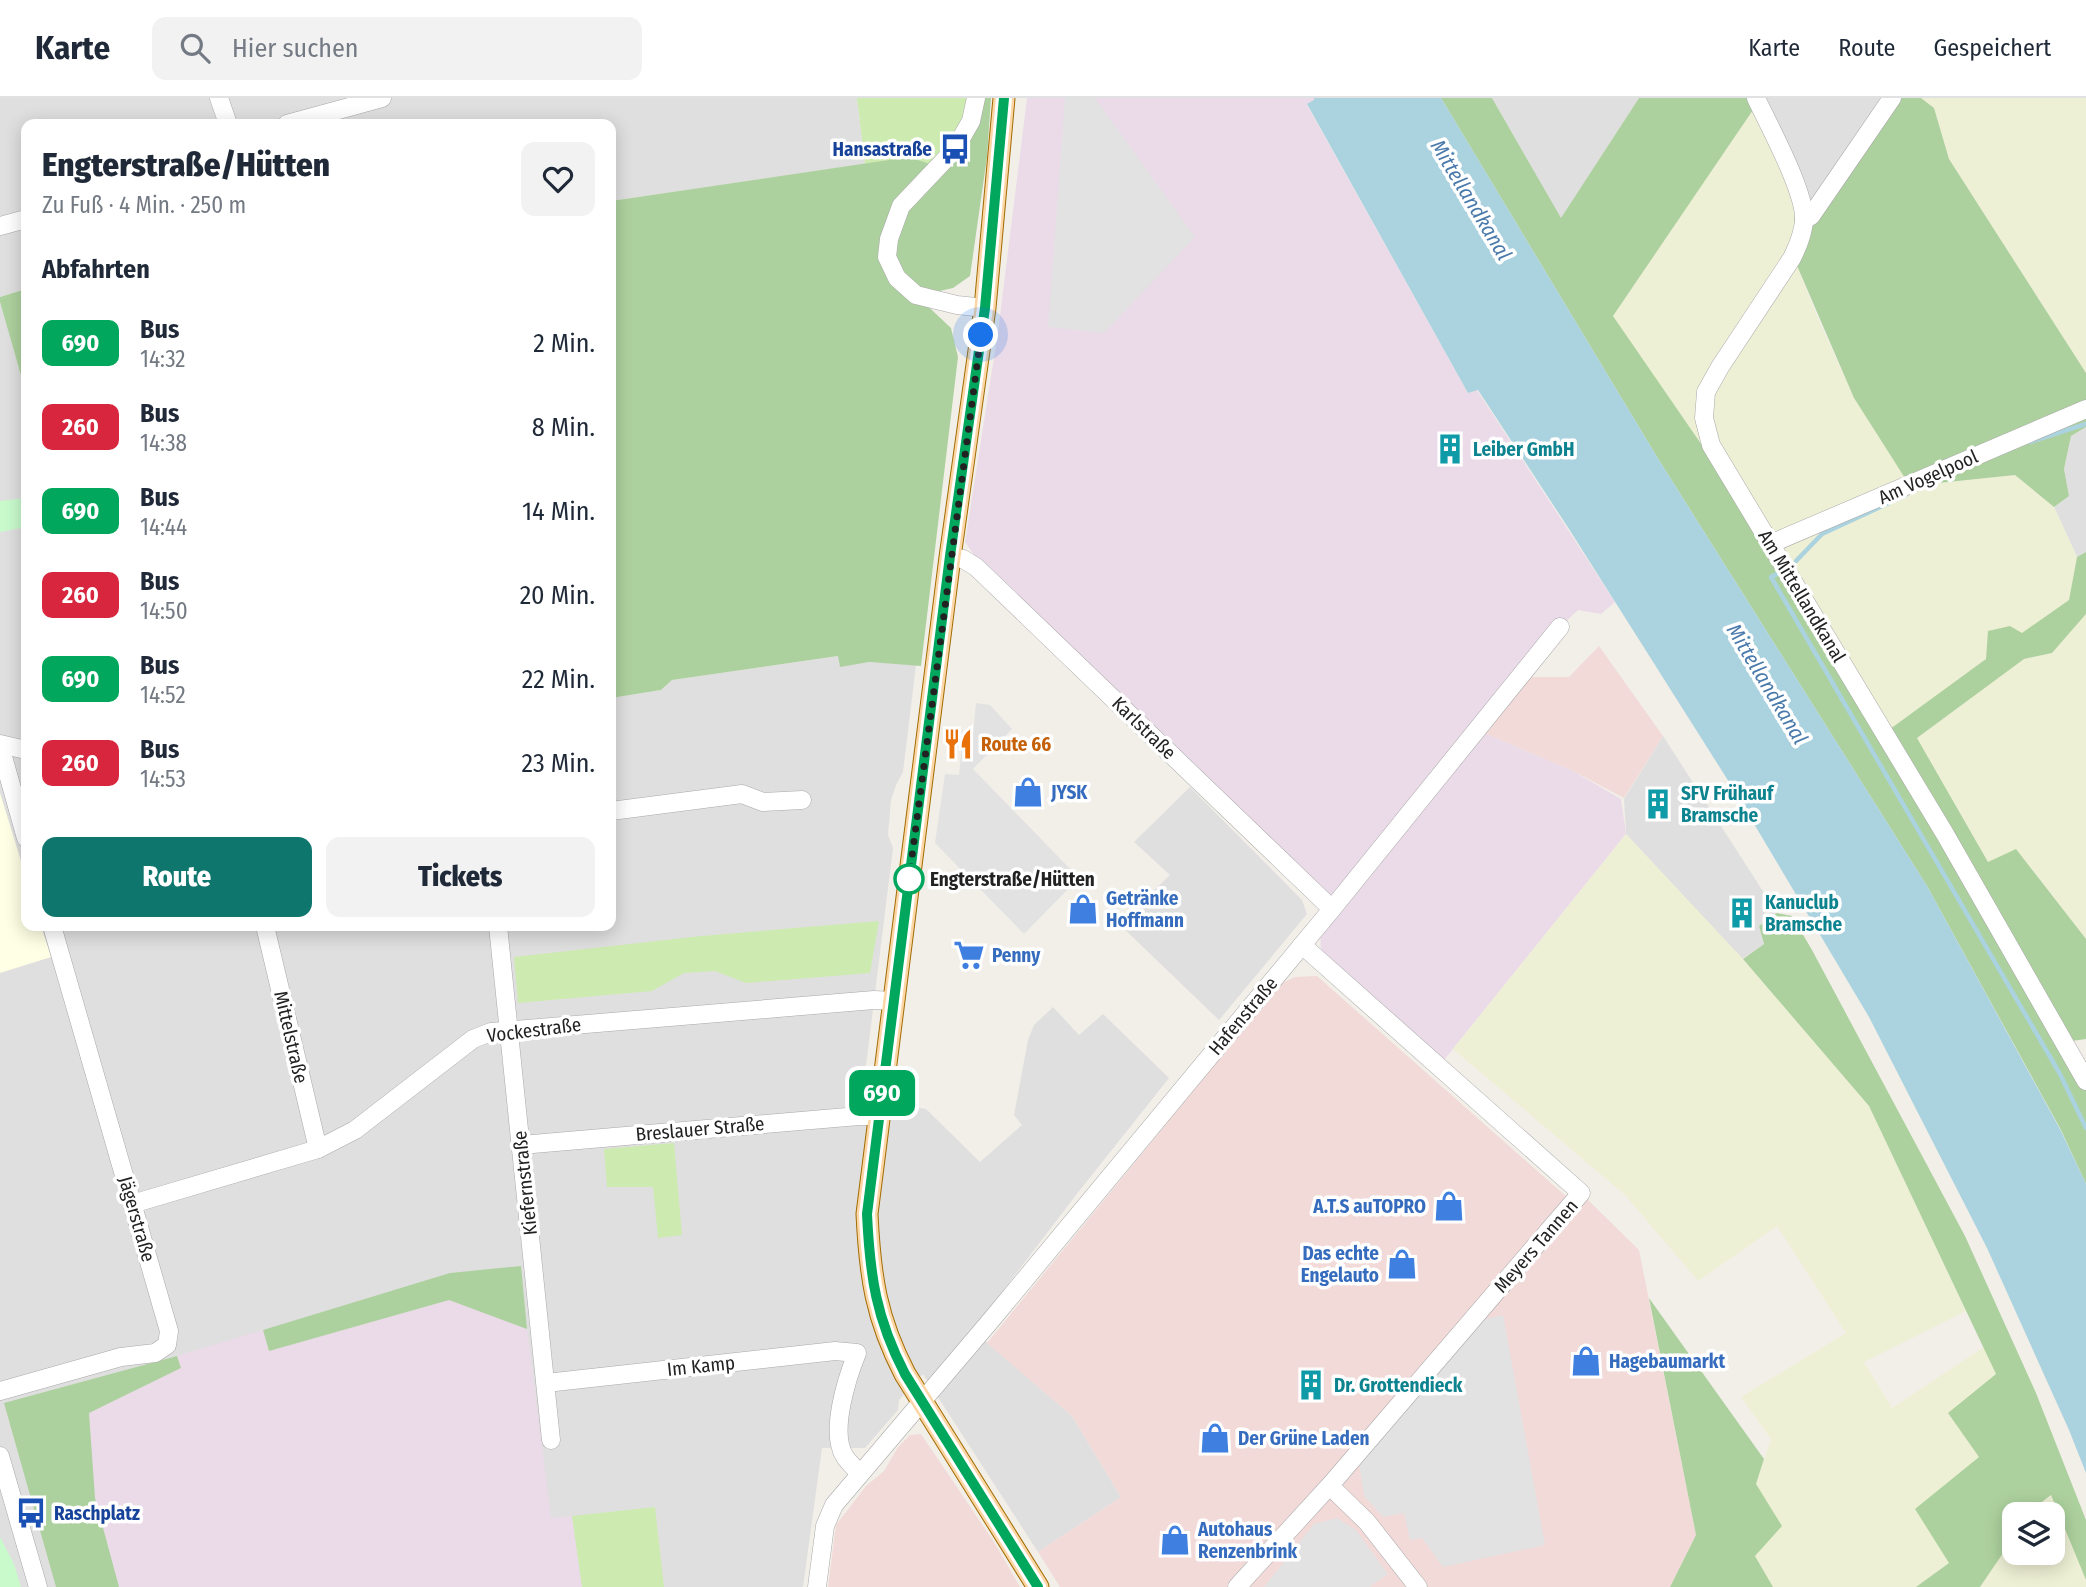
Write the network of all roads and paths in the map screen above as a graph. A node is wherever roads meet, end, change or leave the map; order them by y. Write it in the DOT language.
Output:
graph roads {
  1 [pos="219,98"];
  2 [pos="976,98"];
  3 [pos="1004,98"];
  4 [pos="1756,98"];
  5 [pos="1892,98"];
  6 [pos="379,99"];
  7 [pos="227,119"];
  8 [pos="305,119"];
  9 [pos="21,220"];
  10 [pos="1804,220"];
  11 [pos="0,226"];
  12 [pos="985,308"];
  13 [pos="2086,409"];
  14 [pos="1770,544"];
  15 [pos="950,556"];
  16 [pos="1560,627"];
  17 [pos="0,745"];
  18 [pos="21,749"];
  19 [pos="802,800"];
  20 [pos="616,810"];
  21 [pos="21,820"];
  22 [pos="1332,909"];
  23 [pos="53,931"];
  24 [pos="266,931"];
  25 [pos="499,931"];
  26 [pos="1301,945"];
  27 [pos="894,1001"];
  28 [pos="509,1030"];
  29 [pos="2086,1081"];
  30 [pos="878,1116"];
  31 [pos="521,1145"];
  32 [pos="318,1149"];
  33 [pos="132,1204"];
  34 [pos="546,1383"];
  35 [pos="0,1391"];
  36 [pos="923,1401"];
  37 [pos="551,1440"];
  38 [pos="0,1455"];
  39 [pos="860,1474"];
  40 [pos="1330,1486"];
  41 [pos="38,1587"];
  42 [pos="817,1587"];
  43 [pos="1038,1587"];
  44 [pos="1237,1587"];
  45 [pos="1418,1587"];
  1 -- 7 [label="street"];
  2 -- 12 [label="street"];
  3 -- 12 [label="main road"];
  4 -- 10 [label="street, Am Mittellandkanal"];
  5 -- 10 [label="street"];
  6 -- 8 [label="street"];
  9 -- 11 [label="street"];
  10 -- 14 [label="street, Am Mittellandkanal"];
  12 -- 15 [label="main road"];
  13 -- 14 [label="street, Am Vogelpool"];
  14 -- 29 [label="street, Am Mittellandkanal"];
  15 -- 22 [label="street, Karlstraße"];
  15 -- 27 [label="main road"];
  16 -- 22 [label="street, Hafenstraße"];
  17 -- 18 [label="street"];
  17 -- 21 [label="street"];
  19 -- 20 [label="street"];
  22 -- 26 [label="street, Hafenstraße"];
  23 -- 33 [label="street, Jägerstraße"];
  24 -- 32 [label="street, Mittelstraße"];
  25 -- 28 [label="street, Kiefernstraße"];
  26 -- 36 [label="street, Hafenstraße"];
  26 -- 40 [label="street, Meyers Tannen"];
  27 -- 28 [label="street, Vockestraße"];
  27 -- 30 [label="main road"];
  28 -- 31 [label="street, Kiefernstraße"];
  28 -- 32 [label="street, Vockestraße"];
  30 -- 31 [label="street, Breslauer Straße"];
  30 -- 36 [label="main road"];
  31 -- 34 [label="street, Kiefernstraße"];
  32 -- 33 [label="street, Vockestraße"];
  33 -- 35 [label="street, Jägerstraße"];
  34 -- 37 [label="street, Kiefernstraße"];
  34 -- 39 [label="street, Im Kamp"];
  36 -- 39 [label="street, Hafenstraße"];
  36 -- 43 [label="main road"];
  38 -- 41 [label="street"];
  39 -- 42 [label="street, Hafenstraße"];
  40 -- 44 [label="street, Meyers Tannen"];
  40 -- 45 [label="street"];
}
